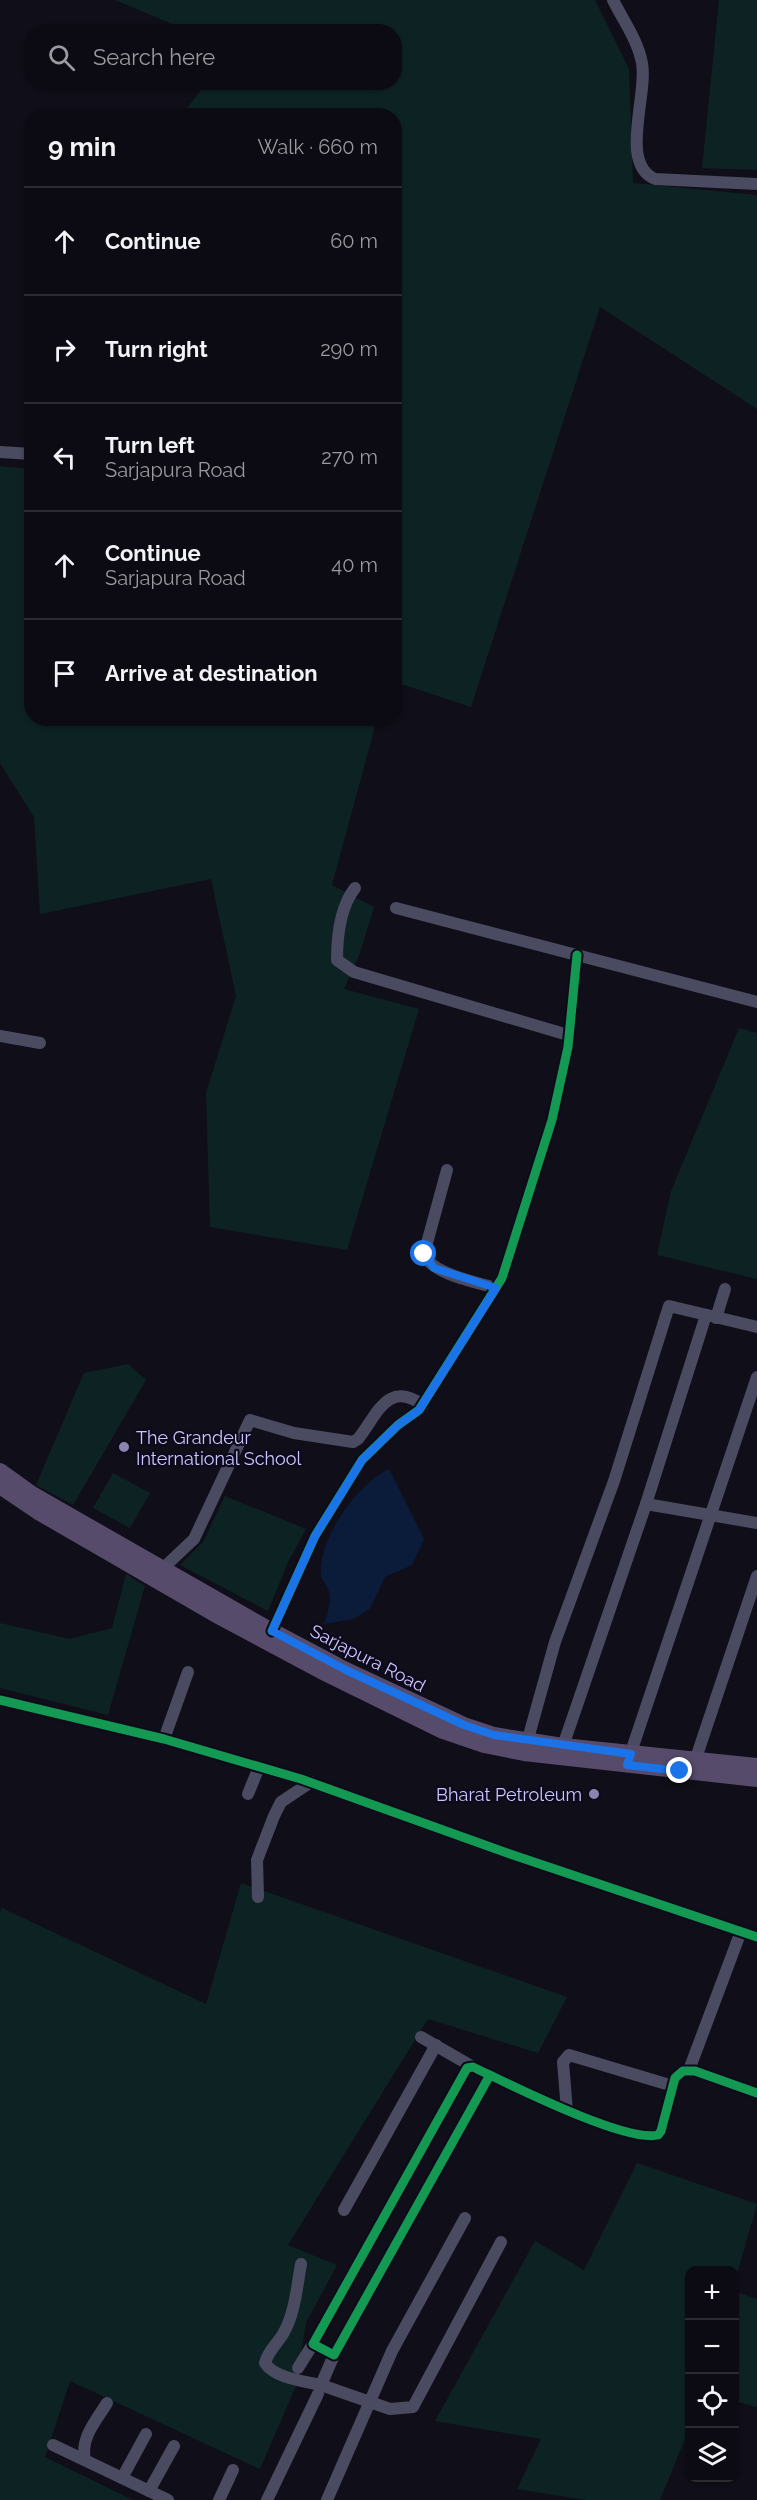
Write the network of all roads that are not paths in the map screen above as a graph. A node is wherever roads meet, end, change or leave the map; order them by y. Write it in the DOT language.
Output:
graph roads {
  1 [pos="613,0"];
  2 [pos="757,184"];
  3 [pos="0,452"];
  4 [pos="24,454"];
  5 [pos="355,888"];
  6 [pos="396,908"];
  7 [pos="577,956"];
  8 [pos="757,1002"];
  9 [pos="568,1035"];
  10 [pos="0,1036"];
  11 [pos="40,1043"];
  12 [pos="447,1170"];
  13 [pos="496,1288"];
  14 [pos="725,1289"];
  15 [pos="711,1316"];
  16 [pos="757,1327"];
  17 [pos="757,1377"];
  18 [pos="423,1405"];
  19 [pos="0,1471"];
  20 [pos="0,1486"];
  21 [pos="646,1503"];
  22 [pos="712,1516"];
  23 [pos="757,1523"];
  24 [pos="158,1574"];
  25 [pos="757,1576"];
  26 [pos="272,1631"];
  27 [pos="188,1672"];
  28 [pos="0,1700"];
  29 [pos="164,1739"];
  30 [pos="563,1746"];
  31 [pos="526,1747"];
  32 [pos="629,1759"];
  33 [pos="695,1761"];
  34 [pos="757,1766"];
  35 [pos="259,1767"];
  36 [pos="757,1779"];
  37 [pos="310,1782"];
  38 [pos="248,1794"];
  39 [pos="258,1897"];
  40 [pos="740,1934"];
  41 [pos="757,1937"];
  42 [pos="421,2037"];
  43 [pos="436,2045"];
  44 [pos="473,2067"];
  45 [pos="689,2070"];
  46 [pos="490,2075"];
  47 [pos="673,2086"];
  48 [pos="757,2093"];
  49 [pos="567,2111"];
  50 [pos="344,2210"];
  51 [pos="465,2218"];
  52 [pos="501,2242"];
  53 [pos="301,2264"];
  54 [pos="313,2344"];
  55 [pos="334,2355"];
  56 [pos="298,2368"];
  57 [pos="320,2390"];
  58 [pos="107,2403"];
  59 [pos="369,2403"];
  60 [pos="146,2434"];
  61 [pos="53,2445"];
  62 [pos="174,2446"];
  63 [pos="85,2460"];
  64 [pos="233,2470"];
  65 [pos="122,2478"];
  66 [pos="149,2491"];
  67 [pos="168,2500"];
  68 [pos="219,2500"];
  69 [pos="267,2500"];
  70 [pos="327,2500"];
  1 -- 2 [label="street"];
  3 -- 4 [label="street"];
  5 -- 9 [label="street"];
  6 -- 7 [label="street"];
  7 -- 8 [label="street"];
  7 -- 9 [label="street"];
  9 -- 13 [label="street"];
  10 -- 11 [label="street"];
  12 -- 13 [label="street"];
  13 -- 18 [label="street"];
  14 -- 15 [label="street"];
  15 -- 16 [label="street"];
  15 -- 21 [label="street"];
  15 -- 31 [label="street"];
  17 -- 22 [label="street"];
  18 -- 24 [label="street"];
  18 -- 26 [label="street"];
  19 -- 24 [label="main road, Sarjapura Road"];
  20 -- 24 [label="main road, Sarjapura Road"];
  21 -- 22 [label="street"];
  21 -- 30 [label="street"];
  22 -- 23 [label="street"];
  22 -- 32 [label="street"];
  24 -- 26 [label="main road, Sarjapura Road"];
  24 -- 31 [label="main road, Sarjapura Road"];
  25 -- 33 [label="street"];
  26 -- 31 [label="main road, Sarjapura Road"];
  27 -- 29 [label="street"];
  28 -- 29 [label="street"];
  29 -- 35 [label="street"];
  30 -- 31 [label="main road, Sarjapura Road"];
  30 -- 32 [label="main road, Sarjapura Road"];
  31 -- 32 [label="main road, Sarjapura Road"];
  32 -- 33 [label="main road, Sarjapura Road"];
  32 -- 36 [label="main road, Sarjapura Road"];
  33 -- 34 [label="main road, Sarjapura Road"];
  35 -- 37 [label="street"];
  35 -- 38 [label="street"];
  37 -- 39 [label="street"];
  37 -- 40 [label="street"];
  40 -- 41 [label="street"];
  40 -- 45 [label="street"];
  42 -- 43 [label="street"];
  43 -- 44 [label="street"];
  43 -- 50 [label="street"];
  44 -- 46 [label="street"];
  44 -- 54 [label="street"];
  45 -- 47 [label="street"];
  45 -- 48 [label="street"];
  46 -- 49 [label="street"];
  46 -- 55 [label="street"];
  47 -- 49 [label="street"];
  47 -- 49 [label="street"];
  51 -- 59 [label="street"];
  52 -- 59 [label="street"];
  53 -- 57 [label="street"];
  54 -- 55 [label="street"];
  54 -- 56 [label="street"];
  55 -- 57 [label="street"];
  57 -- 59 [label="street"];
  57 -- 69 [label="street"];
  58 -- 63 [label="street"];
  59 -- 70 [label="street"];
  60 -- 65 [label="street"];
  61 -- 63 [label="street"];
  62 -- 66 [label="street"];
  63 -- 65 [label="street"];
  64 -- 68 [label="street"];
  65 -- 66 [label="street"];
  66 -- 67 [label="street"];
}
